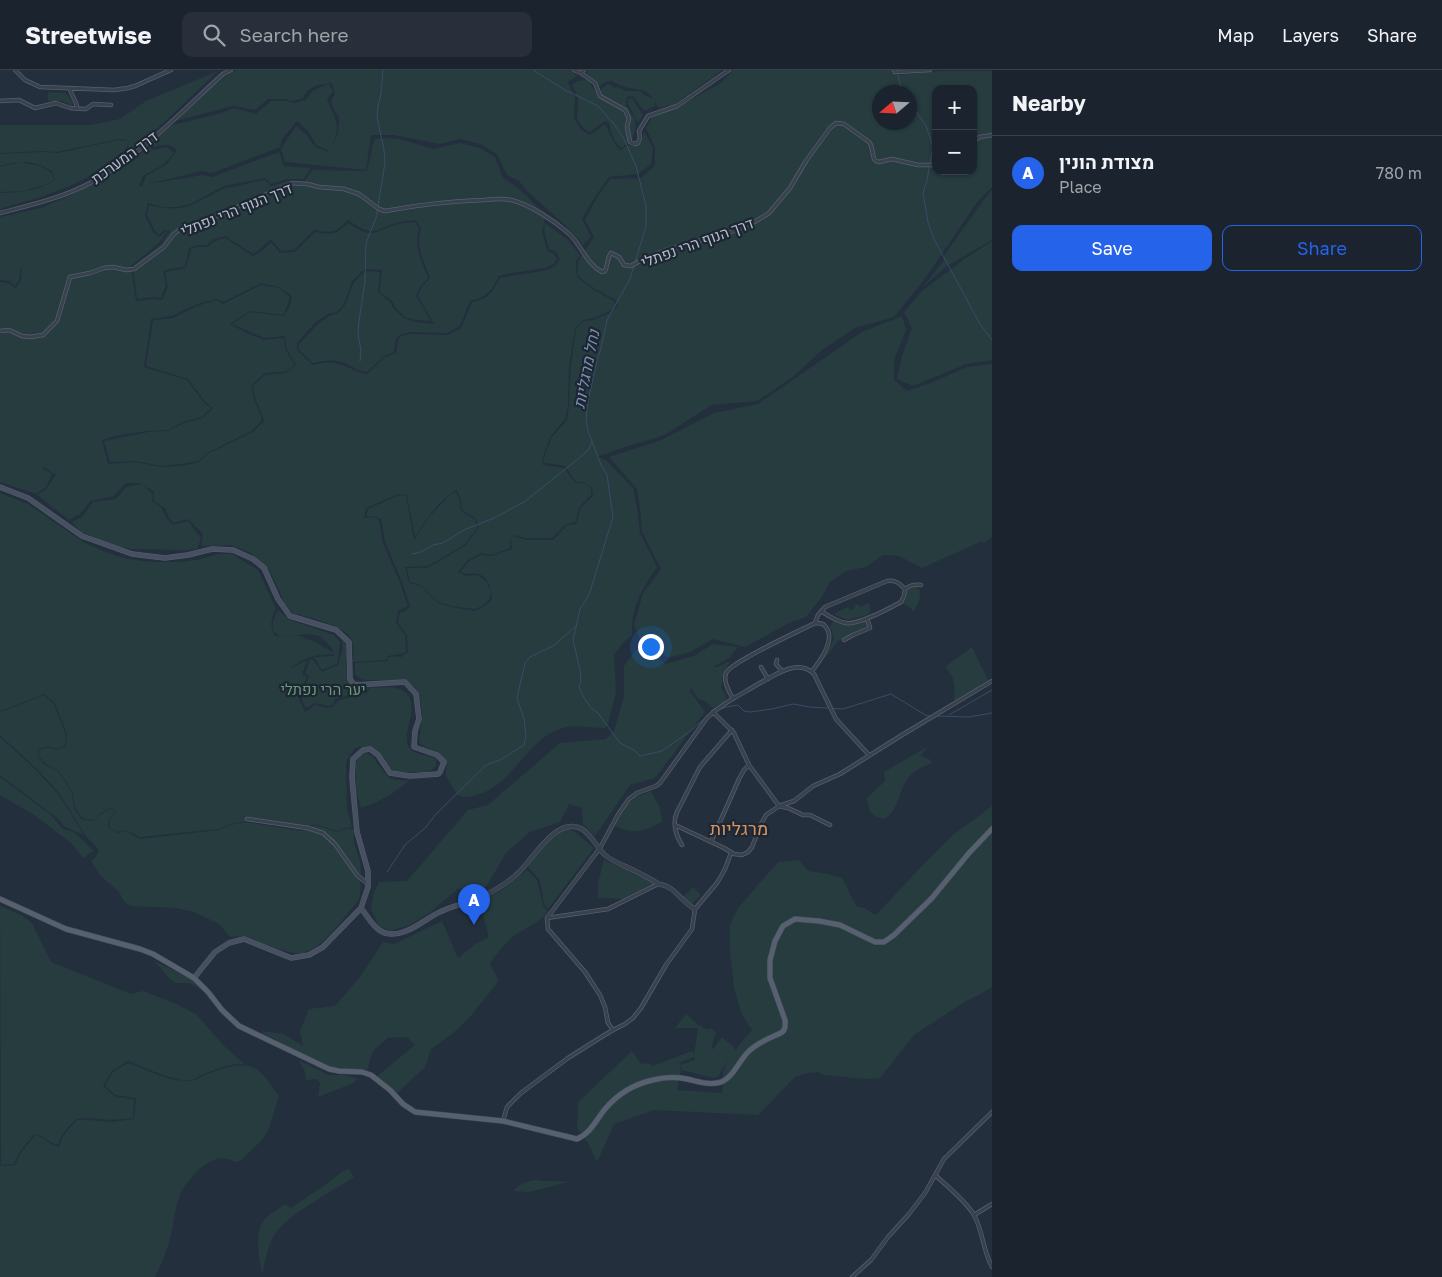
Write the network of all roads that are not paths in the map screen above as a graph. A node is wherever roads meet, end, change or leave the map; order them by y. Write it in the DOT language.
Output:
graph roads {
  1 [pos="15,70"];
  2 [pos="170,70"];
  3 [pos="231,70"];
  4 [pos="574,70"];
  5 [pos="729,70"];
  6 [pos="894,70"];
  7 [pos="930,70"];
  8 [pos="582,72"];
  9 [pos="70,88"];
  10 [pos="0,101"];
  11 [pos="112,105"];
  12 [pos="77,108"];
  13 [pos="992,135"];
  14 [pos="977,139"];
  15 [pos="932,165"];
  16 [pos="0,213"];
  17 [pos="0,332"];
  18 [pos="0,487"];
  19 [pos="921,585"];
  20 [pos="905,589"];
  21 [pos="821,611"];
  22 [pos="867,618"];
  23 [pos="815,623"];
  24 [pos="844,640"];
  25 [pos="777,660"];
  26 [pos="761,667"];
  27 [pos="782,671"];
  28 [pos="812,671"];
  29 [pos="768,679"];
  30 [pos="992,681"];
  31 [pos="733,699"];
  32 [pos="713,712"];
  33 [pos="732,730"];
  34 [pos="869,755"];
  35 [pos="749,765"];
  36 [pos="779,806"];
  37 [pos="247,819"];
  38 [pos="675,825"];
  39 [pos="830,825"];
  40 [pos="992,829"];
  41 [pos="711,842"];
  42 [pos="682,845"];
  43 [pos="600,848"];
  44 [pos="731,853"];
  45 [pos="659,884"];
  46 [pos="368,885"];
  47 [pos="0,899"];
  48 [pos="475,900"];
  49 [pos="361,908"];
  50 [pos="695,909"];
  51 [pos="546,918"];
  52 [pos="194,978"];
  53 [pos="613,1030"];
  54 [pos="992,1112"];
  55 [pos="503,1121"];
  56 [pos="935,1175"];
  57 [pos="992,1204"];
  58 [pos="974,1215"];
  59 [pos="992,1267"];
  60 [pos="852,1277"];
  1 -- 9 [label="street"];
  2 -- 9 [label="street"];
  3 -- 16 [label="street, דרך המערכת"];
  4 -- 8 [label="street"];
  5 -- 8 [label="street"];
  6 -- 7 [label="street"];
  9 -- 12 [label="street"];
  10 -- 12 [label="street"];
  11 -- 12 [label="street"];
  13 -- 14 [label="street"];
  15 -- 17 [label="street, דרך הנוף הרי נפתלי"];
  18 -- 46 [label="main road"];
  19 -- 20 [label="street"];
  20 -- 21 [label="street"];
  20 -- 22 [label="street"];
  21 -- 22 [label="street"];
  21 -- 23 [label="street"];
  22 -- 24 [label="street"];
  23 -- 28 [label="street"];
  23 -- 31 [label="street"];
  25 -- 27 [label="street"];
  26 -- 29 [label="street"];
  27 -- 28 [label="street"];
  27 -- 29 [label="street"];
  28 -- 34 [label="street"];
  29 -- 31 [label="street"];
  30 -- 34 [label="street"];
  31 -- 32 [label="street"];
  32 -- 33 [label="street"];
  32 -- 43 [label="street"];
  33 -- 35 [label="street"];
  33 -- 38 [label="street"];
  34 -- 36 [label="street"];
  35 -- 36 [label="street"];
  35 -- 41 [label="street"];
  36 -- 39 [label="street"];
  36 -- 44 [label="street"];
  37 -- 46 [label="street"];
  38 -- 41 [label="street"];
  38 -- 42 [label="street"];
  40 -- 55 [label="main road"];
  41 -- 44 [label="street"];
  43 -- 45 [label="street"];
  43 -- 48 [label="street"];
  43 -- 51 [label="street"];
  44 -- 50 [label="street"];
  45 -- 50 [label="street"];
  45 -- 51 [label="street"];
  46 -- 49 [label="main road"];
  47 -- 52 [label="main road"];
  48 -- 49 [label="main road"];
  49 -- 52 [label="main road"];
  50 -- 53 [label="street"];
  51 -- 53 [label="street"];
  52 -- 55 [label="main road"];
  53 -- 55 [label="street"];
  54 -- 56 [label="street"];
  56 -- 58 [label="street"];
  56 -- 60 [label="street"];
  57 -- 58 [label="street"];
  58 -- 59 [label="street"];
}
